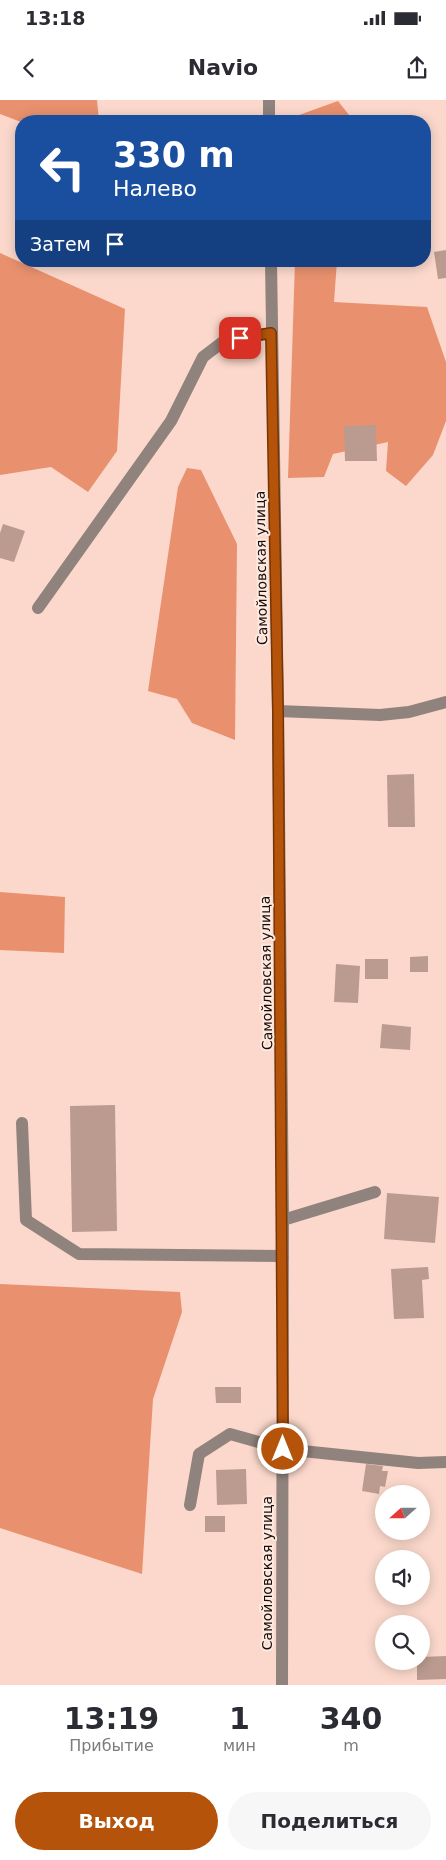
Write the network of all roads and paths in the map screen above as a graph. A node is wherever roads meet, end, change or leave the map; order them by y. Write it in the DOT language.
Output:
graph roads {
  1 [pos="269,100"];
  2 [pos="269,115"];
  3 [pos="271,267"];
  4 [pos="271,333"];
  5 [pos="38,608"];
  6 [pos="446,702"];
  7 [pos="278,711"];
  8 [pos="22,1123"];
  9 [pos="375,1192"];
  10 [pos="283,1220"];
  11 [pos="283,1256"];
  12 [pos="283,1449"];
  13 [pos="446,1462"];
  14 [pos="190,1505"];
  15 [pos="282,1685"];
  1 -- 2 [label="street"];
  3 -- 4 [label="street, Самойловская улица"];
  4 -- 5 [label="street"];
  4 -- 7 [label="street, Самойловская улица"];
  6 -- 7 [label="street"];
  7 -- 10 [label="street, Самойловская улица"];
  8 -- 11 [label="street"];
  9 -- 10 [label="street"];
  10 -- 11 [label="street, Самойловская улица"];
  11 -- 12 [label="street, Самойловская улица"];
  12 -- 13 [label="street"];
  12 -- 14 [label="street"];
  12 -- 15 [label="street, Самойловская улица"];
}
